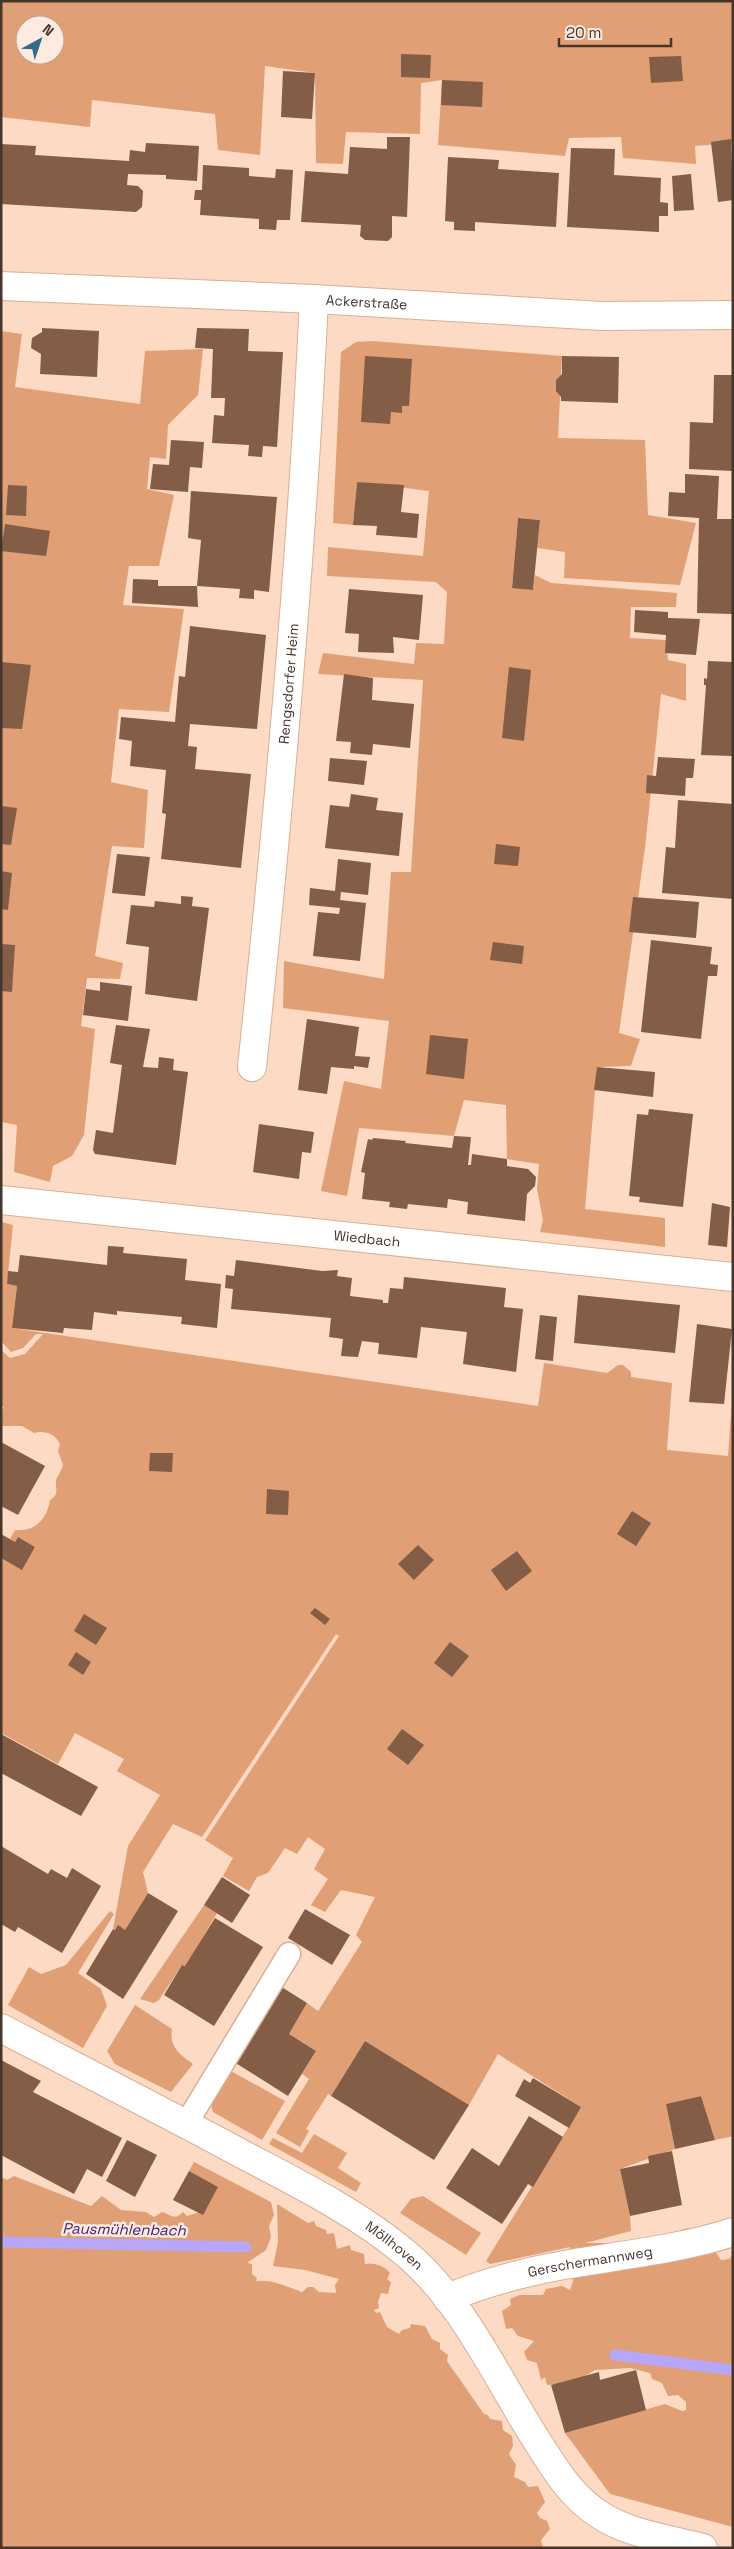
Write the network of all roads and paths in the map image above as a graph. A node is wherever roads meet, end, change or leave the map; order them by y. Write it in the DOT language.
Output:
graph roads {
  1 [pos="1,286"];
  2 [pos="314,300"];
  3 [pos="733,315"];
  4 [pos="252,1067"];
  5 [pos="1,1200"];
  6 [pos="733,1277"];
  7 [pos="289,1954"];
  8 [pos="1,2028"];
  9 [pos="186,2124"];
  10 [pos="733,2232"];
  11 [pos="447,2298"];
  12 [pos="703,2548"];
  1 -- 2 [label="street, Ackerstraße"];
  2 -- 3 [label="street, Ackerstraße"];
  2 -- 4 [label="street, Rengsdorfer Heim"];
  5 -- 6 [label="street, Wiedbach"];
  7 -- 9 [label="lane"];
  8 -- 9 [label="street, Möllhoven"];
  9 -- 11 [label="street, Möllhoven"];
  10 -- 11 [label="street, Gerschermannweg"];
  11 -- 12 [label="street, Möllhoven"];
}
